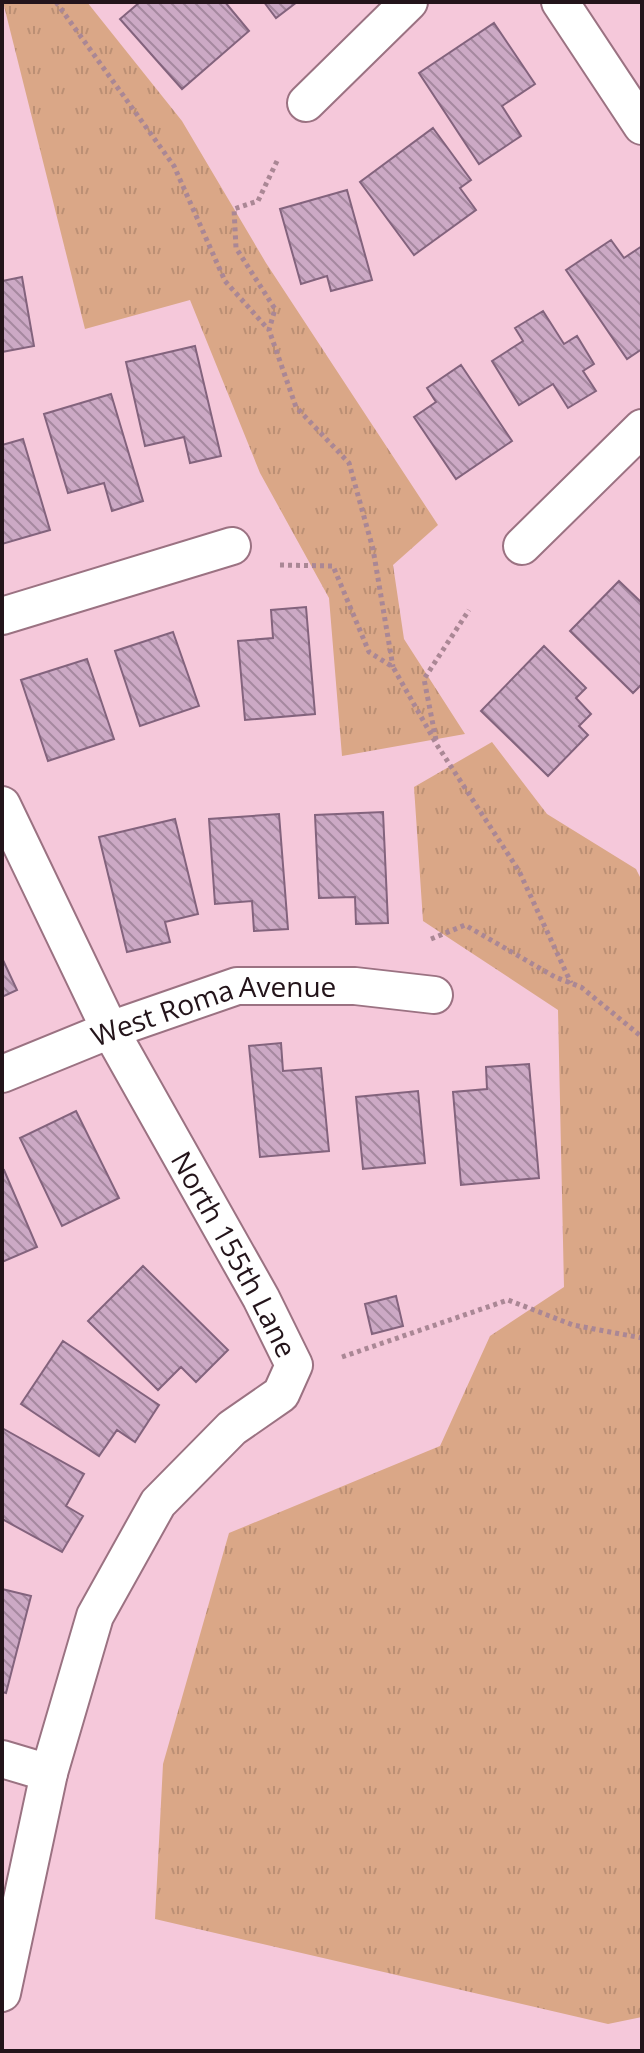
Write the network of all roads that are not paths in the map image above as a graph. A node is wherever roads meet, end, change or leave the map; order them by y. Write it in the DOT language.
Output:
graph roads {
  1 [pos="409,2"];
  2 [pos="560,2"];
  3 [pos="306,103"];
  4 [pos="642,126"];
  5 [pos="642,428"];
  6 [pos="232,546"];
  7 [pos="522,546"];
  8 [pos="2,616"];
  9 [pos="2,805"];
  10 [pos="434,995"];
  11 [pos="110,1030"];
  12 [pos="2,1074"];
  13 [pos="2,1759"];
  14 [pos="49,1773"];
  15 [pos="2,1993"];
  1 -- 3 [label="street"];
  2 -- 4 [label="street"];
  5 -- 7 [label="street"];
  6 -- 8 [label="street"];
  9 -- 11 [label="street, North 155th Lane"];
  10 -- 11 [label="street, West Roma Avenue"];
  11 -- 12 [label="street, West Roma Avenue"];
  11 -- 14 [label="street, North 155th Lane"];
  13 -- 14 [label="street"];
  14 -- 15 [label="street, North 155th Lane"];
}
